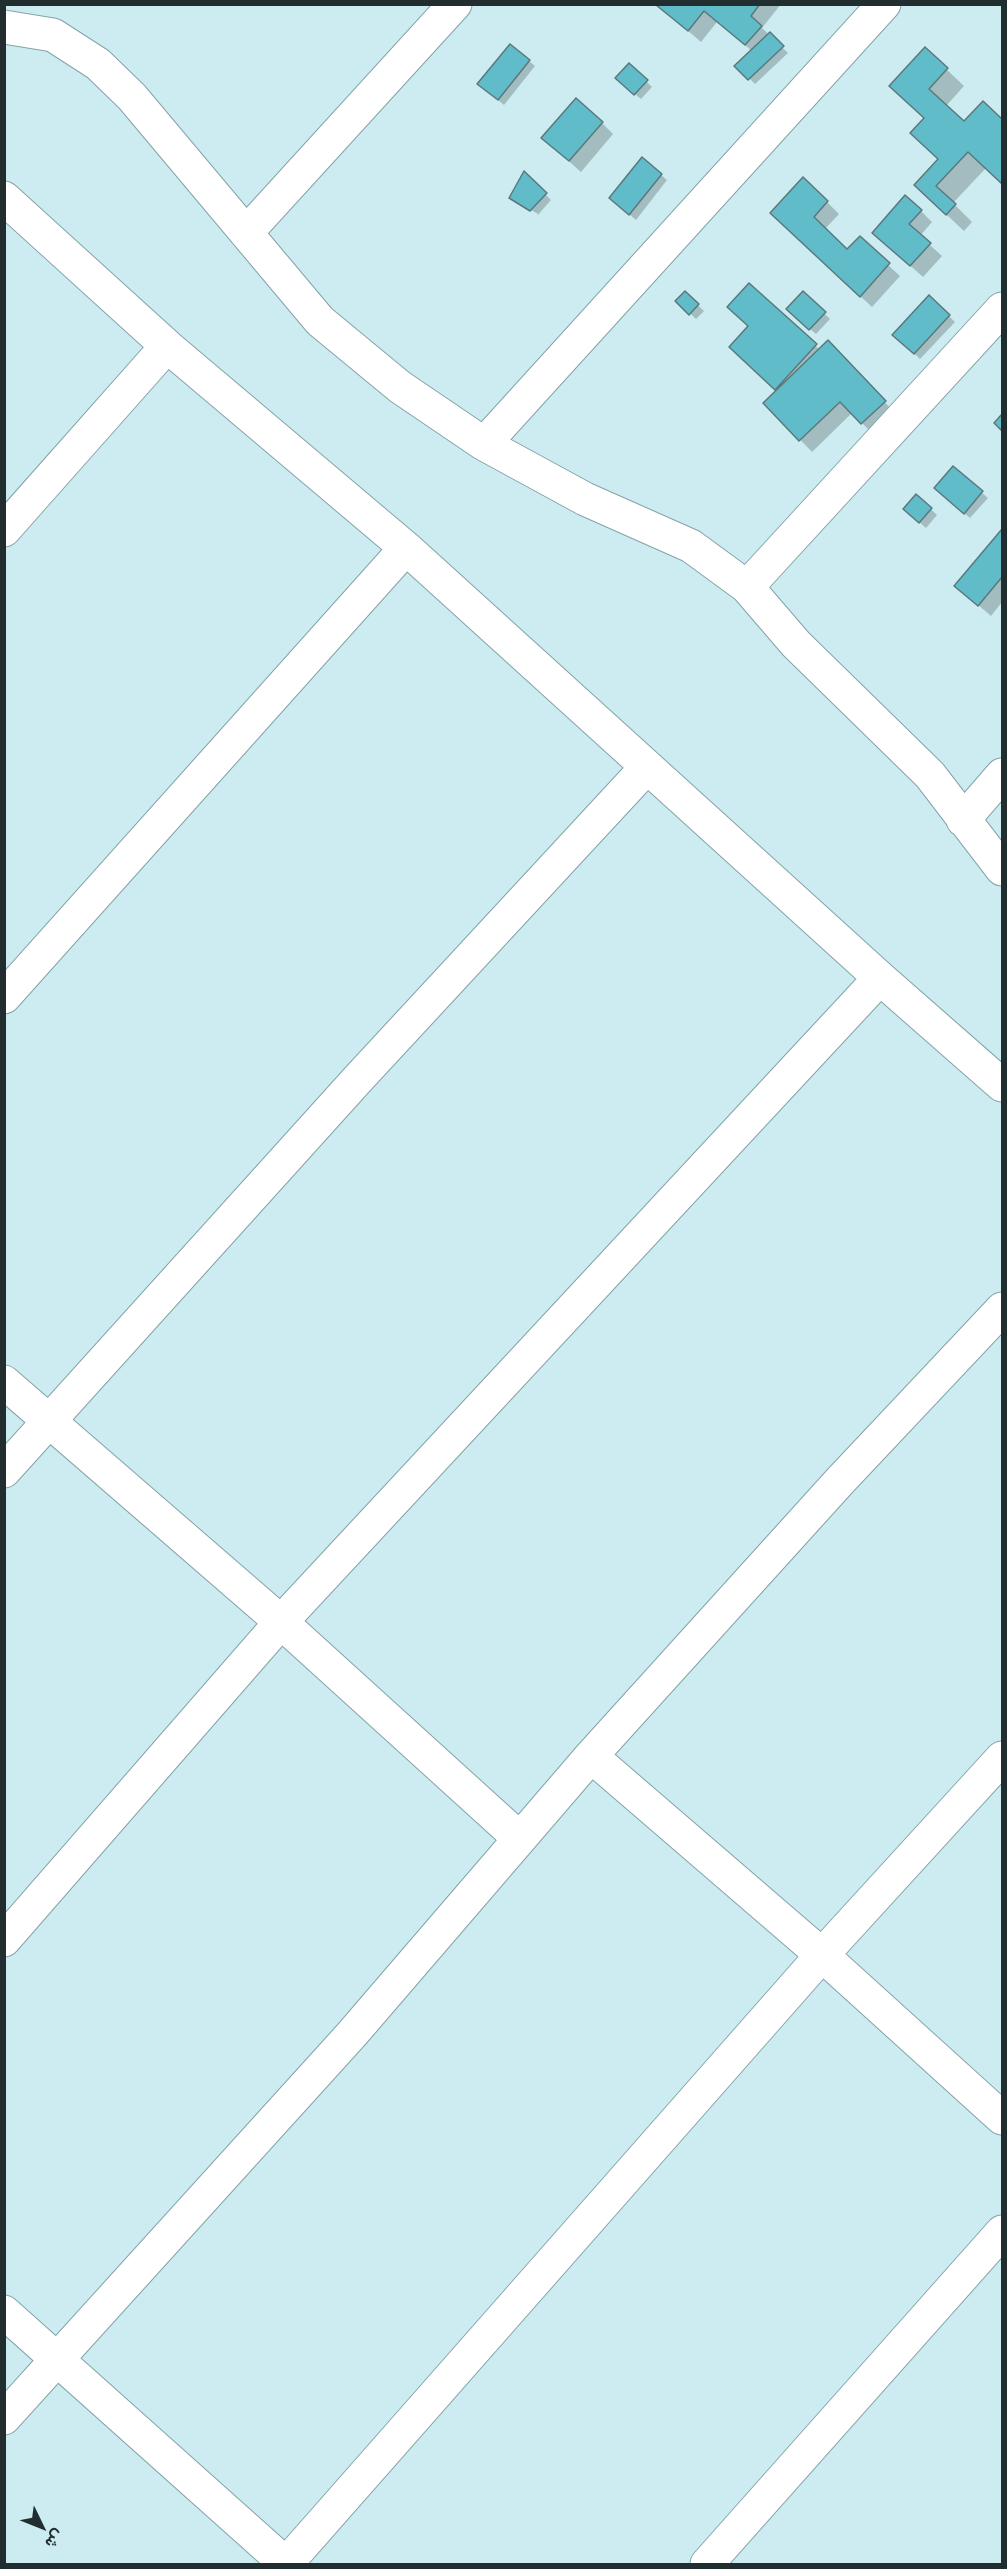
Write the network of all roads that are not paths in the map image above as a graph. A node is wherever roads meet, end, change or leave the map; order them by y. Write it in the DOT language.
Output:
graph roads {
  1 [pos="454,4"];
  2 [pos="884,4"];
  3 [pos="4,27"];
  4 [pos="4,198"];
  5 [pos="246,232"];
  6 [pos="1002,309"];
  7 [pos="167,346"];
  8 [pos="484,444"];
  9 [pos="4,530"];
  10 [pos="406,548"];
  11 [pos="747,587"];
  12 [pos="646,768"];
  13 [pos="1002,775"];
  14 [pos="963,820"];
  15 [pos="1002,869"];
  16 [pos="880,978"];
  17 [pos="4,997"];
  18 [pos="1002,1086"];
  19 [pos="1002,1309"];
  20 [pos="4,1382"];
  21 [pos="49,1421"];
  22 [pos="4,1471"];
  23 [pos="281,1622"];
  24 [pos="591,1756"];
  25 [pos="1002,1758"];
  26 [pos="519,1838"];
  27 [pos="4,1940"];
  28 [pos="822,1955"];
  29 [pos="1002,2118"];
  30 [pos="1002,2232"];
  31 [pos="4,2312"];
  32 [pos="58,2358"];
  33 [pos="4,2418"];
  34 [pos="286,2565"];
  35 [pos="707,2565"];
  1 -- 5 [label="street"];
  2 -- 8 [label="street"];
  3 -- 5 [label="street"];
  4 -- 7 [label="street"];
  5 -- 8 [label="street"];
  6 -- 11 [label="street"];
  7 -- 9 [label="street"];
  7 -- 10 [label="street"];
  8 -- 11 [label="street"];
  10 -- 12 [label="street"];
  10 -- 17 [label="street"];
  11 -- 14 [label="street"];
  12 -- 16 [label="street"];
  12 -- 21 [label="street"];
  13 -- 14 [label="street"];
  14 -- 15 [label="street"];
  16 -- 18 [label="street"];
  16 -- 23 [label="street"];
  19 -- 24 [label="street"];
  20 -- 21 [label="street"];
  21 -- 22 [label="street"];
  21 -- 23 [label="street"];
  23 -- 26 [label="street"];
  23 -- 27 [label="street"];
  24 -- 26 [label="street"];
  24 -- 28 [label="street"];
  25 -- 28 [label="street"];
  26 -- 32 [label="street"];
  28 -- 29 [label="street"];
  28 -- 34 [label="street"];
  30 -- 35 [label="street"];
  31 -- 32 [label="street"];
  32 -- 33 [label="street"];
  32 -- 34 [label="street"];
}
